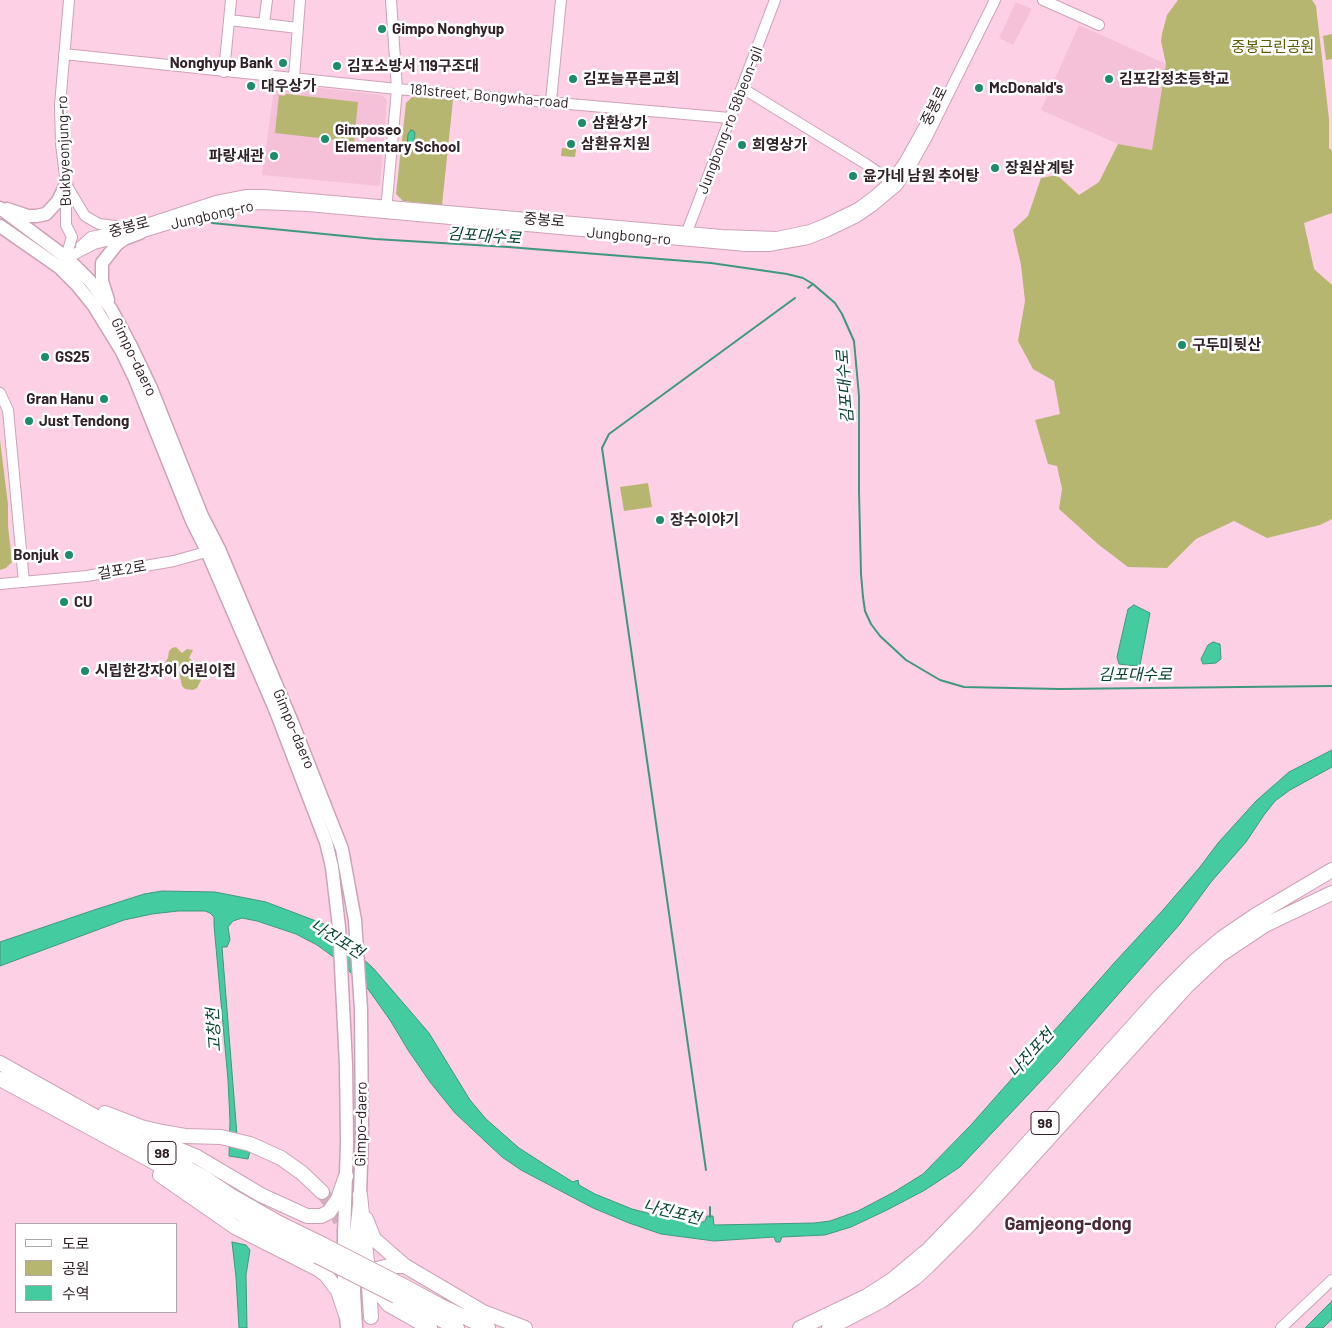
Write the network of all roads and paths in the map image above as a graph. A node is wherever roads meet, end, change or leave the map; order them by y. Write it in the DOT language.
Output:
graph roads {
  1 [pos="69,0"];
  2 [pos="231,0"];
  3 [pos="267,0"];
  4 [pos="300,0"];
  5 [pos="391,0"];
  6 [pos="560,0"];
  7 [pos="775,0"];
  8 [pos="987,0"];
  9 [pos="995,0"];
  10 [pos="1043,0"];
  11 [pos="229,20"];
  12 [pos="264,24"];
  13 [pos="1099,26"];
  14 [pos="298,28"];
  15 [pos="64,54"];
  16 [pos="224,72"];
  17 [pos="294,78"];
  18 [pos="742,88"];
  19 [pos="397,89"];
  20 [pos="552,101"];
  21 [pos="730,118"];
  22 [pos="894,183"];
  23 [pos="66,184"];
  24 [pos="0,208"];
  25 [pos="386,209"];
  26 [pos="0,226"];
  27 [pos="137,230"];
  28 [pos="685,236"];
  29 [pos="63,262"];
  30 [pos="111,310"];
  31 [pos="0,393"];
  32 [pos="212,549"];
  33 [pos="0,579"];
  34 [pos="24,579"];
  35 [pos="0,584"];
  36 [pos="1332,870"];
  37 [pos="1332,878"];
  38 [pos="1332,893"];
  39 [pos="1332,900"];
  40 [pos="1280,902"];
  41 [pos="1278,919"];
  42 [pos="0,1063"];
  43 [pos="0,1079"];
  44 [pos="36,1083"];
  45 [pos="81,1108"];
  46 [pos="346,1176"];
  47 [pos="322,1192"];
  48 [pos="360,1195"];
  49 [pos="355,1249"];
  50 [pos="320,1257"];
  51 [pos="344,1263"];
  52 [pos="389,1266"];
  53 [pos="405,1266"];
  54 [pos="368,1271"];
  55 [pos="354,1279"];
  56 [pos="1332,1280"];
  57 [pos="344,1290"];
  58 [pos="395,1295"];
  59 [pos="346,1321"];
  60 [pos="369,1322"];
  61 [pos="356,1328"];
  62 [pos="430,1328"];
  63 [pos="457,1328"];
  64 [pos="488,1328"];
  65 [pos="525,1328"];
  66 [pos="800,1328"];
  67 [pos="829,1328"];
  68 [pos="1281,1328"];
  1 -- 15 [label="street, Bukbyeonjung-ro"];
  2 -- 11 [label="street"];
  3 -- 12 [label="street"];
  4 -- 14 [label="street"];
  5 -- 19 [label="street"];
  6 -- 20 [label="street"];
  7 -- 18 [label="street, Jungbong-ro 58beon-gil"];
  8 -- 22 [label="street, 중봉로"];
  9 -- 22 [label="street, Jungbong-ro"];
  10 -- 13 [label="street"];
  11 -- 12 [label="street"];
  11 -- 16 [label="street"];
  12 -- 14 [label="street"];
  14 -- 17 [label="street"];
  15 -- 16 [label="street, 181street, Bongwha-road"];
  15 -- 23 [label="street, Bukbyeonjung-ro"];
  16 -- 17 [label="street, 181street, Bongwha-road"];
  17 -- 19 [label="street, 181street, Bongwha-road"];
  18 -- 21 [label="street, Jungbong-ro 58beon-gil"];
  18 -- 22 [label="street"];
  19 -- 20 [label="street, 181street, Bongwha-road"];
  19 -- 25 [label="street"];
  20 -- 21 [label="street, 181street, Bongwha-road"];
  21 -- 28 [label="street, Jungbong-ro 58beon-gil"];
  22 -- 28 [label="street, Jungbong-ro"];
  23 -- 24 [label="main road"];
  23 -- 27 [label="street"];
  23 -- 29 [label="street, Bukbyeonjung-ro"];
  24 -- 29 [label="main road, Gimpo-daero"];
  25 -- 27 [label="street, Jungbong-ro"];
  25 -- 28 [label="street, Jungbong-ro"];
  26 -- 29 [label="main road, Gimpo-daero"];
  27 -- 29 [label="street, 중봉로"];
  27 -- 30 [label="main road"];
  29 -- 30 [label="main road, Gimpo-daero"];
  29 -- 32 [label="main road, Gimpo-daero"];
  30 -- 32 [label="main road, Gimpo-daero"];
  31 -- 34 [label="street"];
  32 -- 34 [label="street, 걸포2로"];
  32 -- 46 [label="main road, Gimpo-daero"];
  32 -- 48 [label="main road, Gimpo-daero"];
  33 -- 34 [label="street, 걸포2로"];
  34 -- 35 [label="street, 걸포2로"];
  36 -- 40 [label="highway"];
  37 -- 40 [label="highway, 98"];
  38 -- 41 [label="highway, 98"];
  39 -- 41 [label="highway"];
  40 -- 66 [label="highway, 98"];
  41 -- 67 [label="highway, 98"];
  42 -- 44 [label="highway, 98"];
  43 -- 50 [label="highway, 98"];
  44 -- 45 [label="highway, 98"];
  44 -- 47 [label="highway"];
  45 -- 46 [label="highway"];
  45 -- 50 [label="highway, 98"];
  46 -- 51 [label="main road, Gimpo-daero"];
  48 -- 49 [label="main road, Gimpo-daero"];
  48 -- 53 [label="highway"];
  48 -- 54 [label="highway"];
  49 -- 51 [label="highway"];
  49 -- 55 [label="main road, Gimpo-daero"];
  50 -- 51 [label="highway"];
  50 -- 58 [label="highway, 98, bridge"];
  50 -- 59 [label="highway"];
  51 -- 57 [label="main road, Gimpo-daero"];
  52 -- 53 [label="highway"];
  52 -- 54 [label="highway"];
  52 -- 58 [label="highway"];
  53 -- 65 [label="highway"];
  54 -- 55 [label="highway"];
  54 -- 60 [label="highway"];
  55 -- 57 [label="highway"];
  55 -- 61 [label="main road, Gimpo-daero"];
  56 -- 68 [label="street"];
  57 -- 59 [label="main road, Gimpo-daero"];
  58 -- 60 [label="highway"];
  58 -- 62 [label="highway"];
  58 -- 63 [label="highway, 98"];
  58 -- 64 [label="highway, 98"];
}
